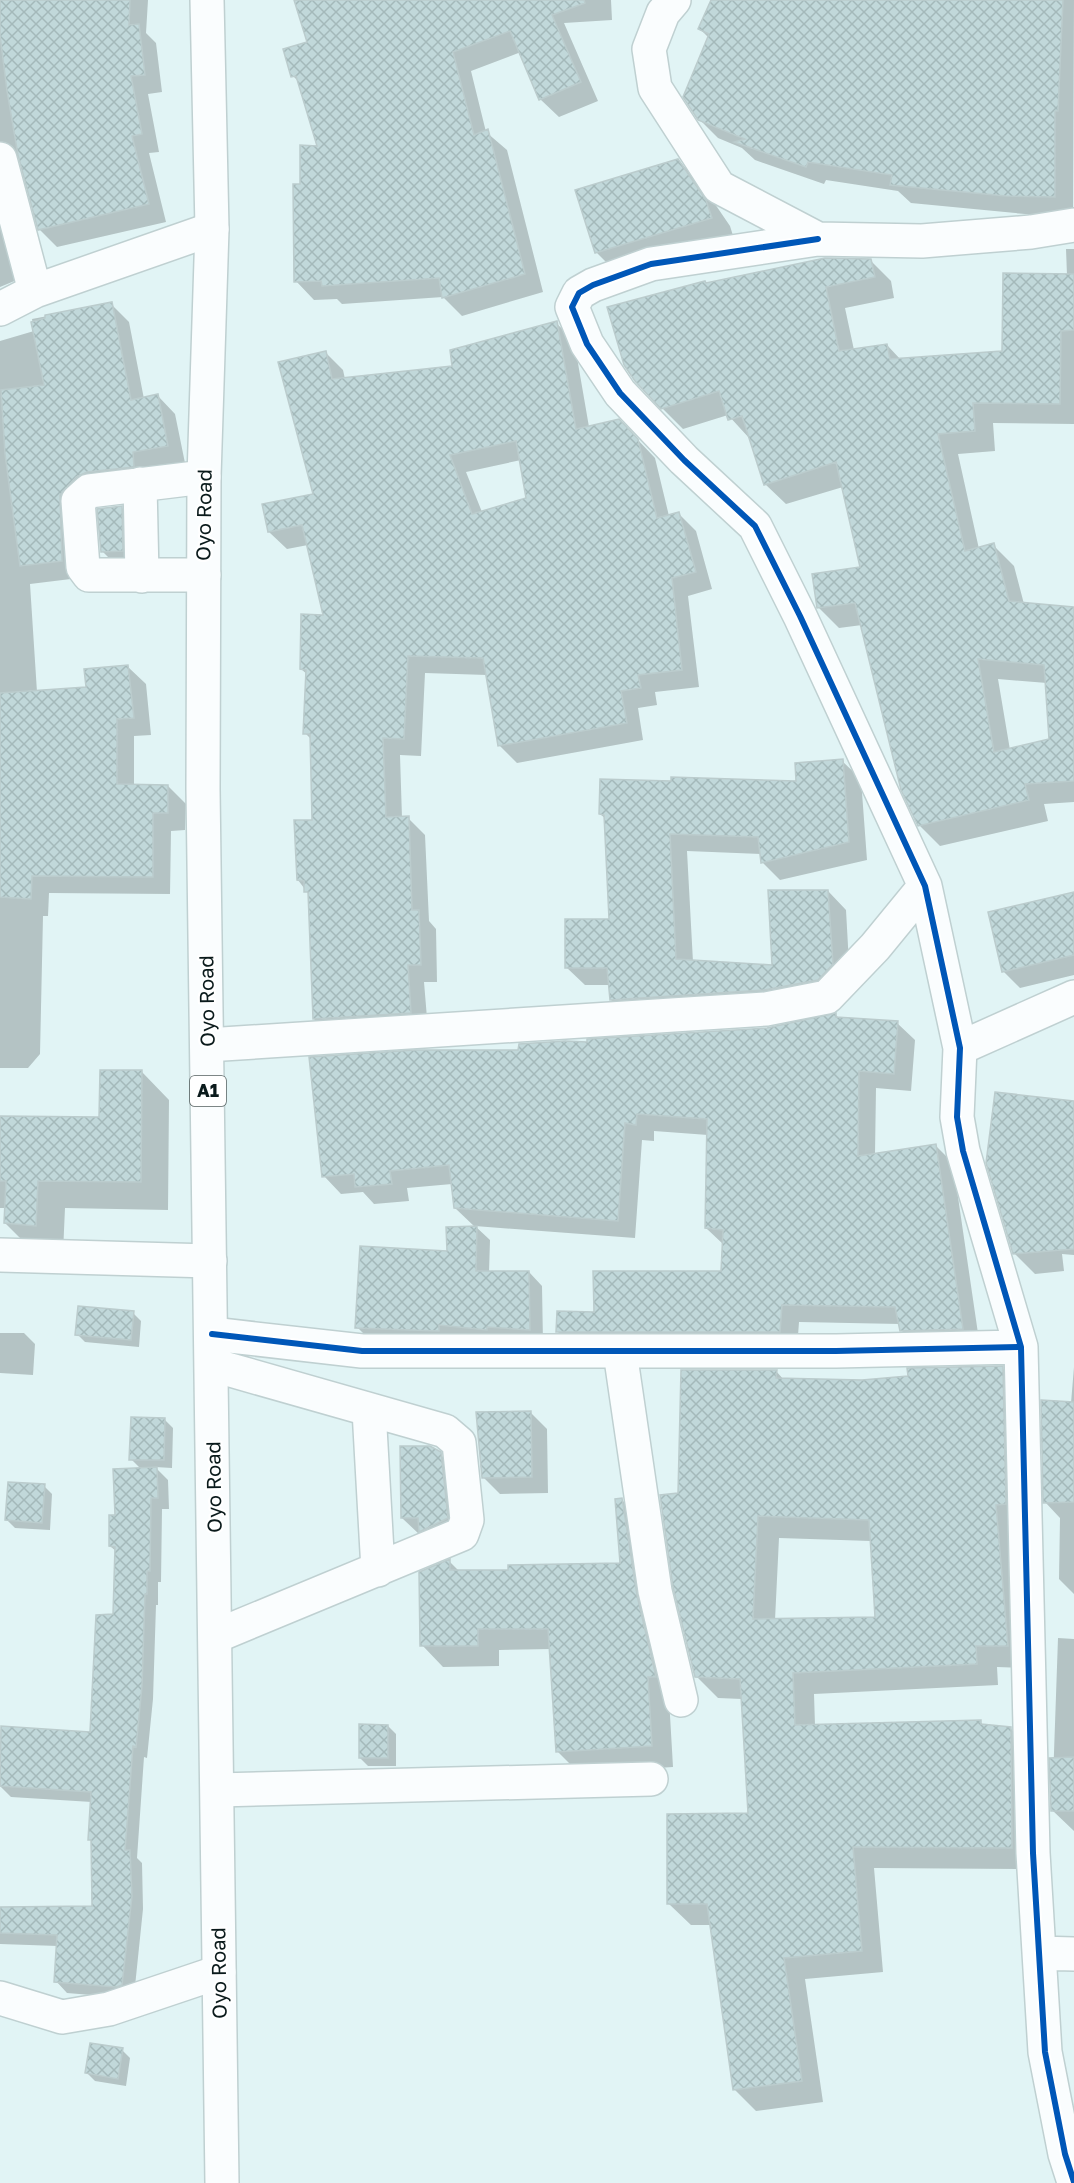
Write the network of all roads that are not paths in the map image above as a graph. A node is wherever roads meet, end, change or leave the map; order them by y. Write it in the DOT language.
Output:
graph roads {
  1 [pos="207,0"];
  2 [pos="674,0"];
  3 [pos="0,159"];
  4 [pos="1074,225"];
  5 [pos="212,229"];
  6 [pos="818,239"];
  7 [pos="34,291"];
  8 [pos="0,309"];
  9 [pos="204,477"];
  10 [pos="140,484"];
  11 [pos="204,575"];
  12 [pos="142,576"];
  13 [pos="925,886"];
  14 [pos="1074,997"];
  15 [pos="207,1045"];
  16 [pos="960,1048"];
  17 [pos="0,1255"];
  18 [pos="210,1261"];
  19 [pos="1021,1347"];
  20 [pos="213,1349"];
  21 [pos="620,1352"];
  22 [pos="369,1410"];
  23 [pos="378,1569"];
  24 [pos="216,1636"];
  25 [pos="681,1700"];
  26 [pos="651,1779"];
  27 [pos="218,1790"];
  28 [pos="1039,1953"];
  29 [pos="1074,1954"];
  30 [pos="219,1972"];
  31 [pos="0,1998"];
  32 [pos="1074,2182"];
  33 [pos="222,2183"];
  1 -- 5 [label="main road, Oyo Road / A1"];
  2 -- 6 [label="main road"];
  3 -- 7 [label="main road"];
  4 -- 6 [label="main road"];
  5 -- 7 [label="main road"];
  5 -- 9 [label="main road, Oyo Road / A1"];
  6 -- 13 [label="main road"];
  7 -- 8 [label="main road"];
  9 -- 10 [label="main road"];
  9 -- 11 [label="main road, Oyo Road / A1"];
  10 -- 12 [label="main road"];
  10 -- 12 [label="main road"];
  11 -- 12 [label="main road"];
  11 -- 15 [label="main road, Oyo Road / A1"];
  13 -- 15 [label="main road"];
  13 -- 16 [label="main road"];
  14 -- 16 [label="main road"];
  15 -- 18 [label="main road, Oyo Road / A1"];
  16 -- 19 [label="main road"];
  17 -- 18 [label="main road"];
  18 -- 20 [label="main road, Oyo Road / A1"];
  19 -- 21 [label="main road"];
  19 -- 28 [label="main road"];
  20 -- 21 [label="main road"];
  20 -- 22 [label="main road"];
  20 -- 24 [label="main road, Oyo Road / A1"];
  21 -- 25 [label="main road"];
  22 -- 23 [label="main road"];
  22 -- 23 [label="main road"];
  23 -- 24 [label="main road"];
  24 -- 27 [label="main road, Oyo Road / A1"];
  26 -- 27 [label="main road"];
  27 -- 30 [label="main road, Oyo Road / A1"];
  28 -- 29 [label="main road"];
  28 -- 32 [label="main road"];
  30 -- 31 [label="main road"];
  30 -- 33 [label="main road, Oyo Road / A1"];
}
